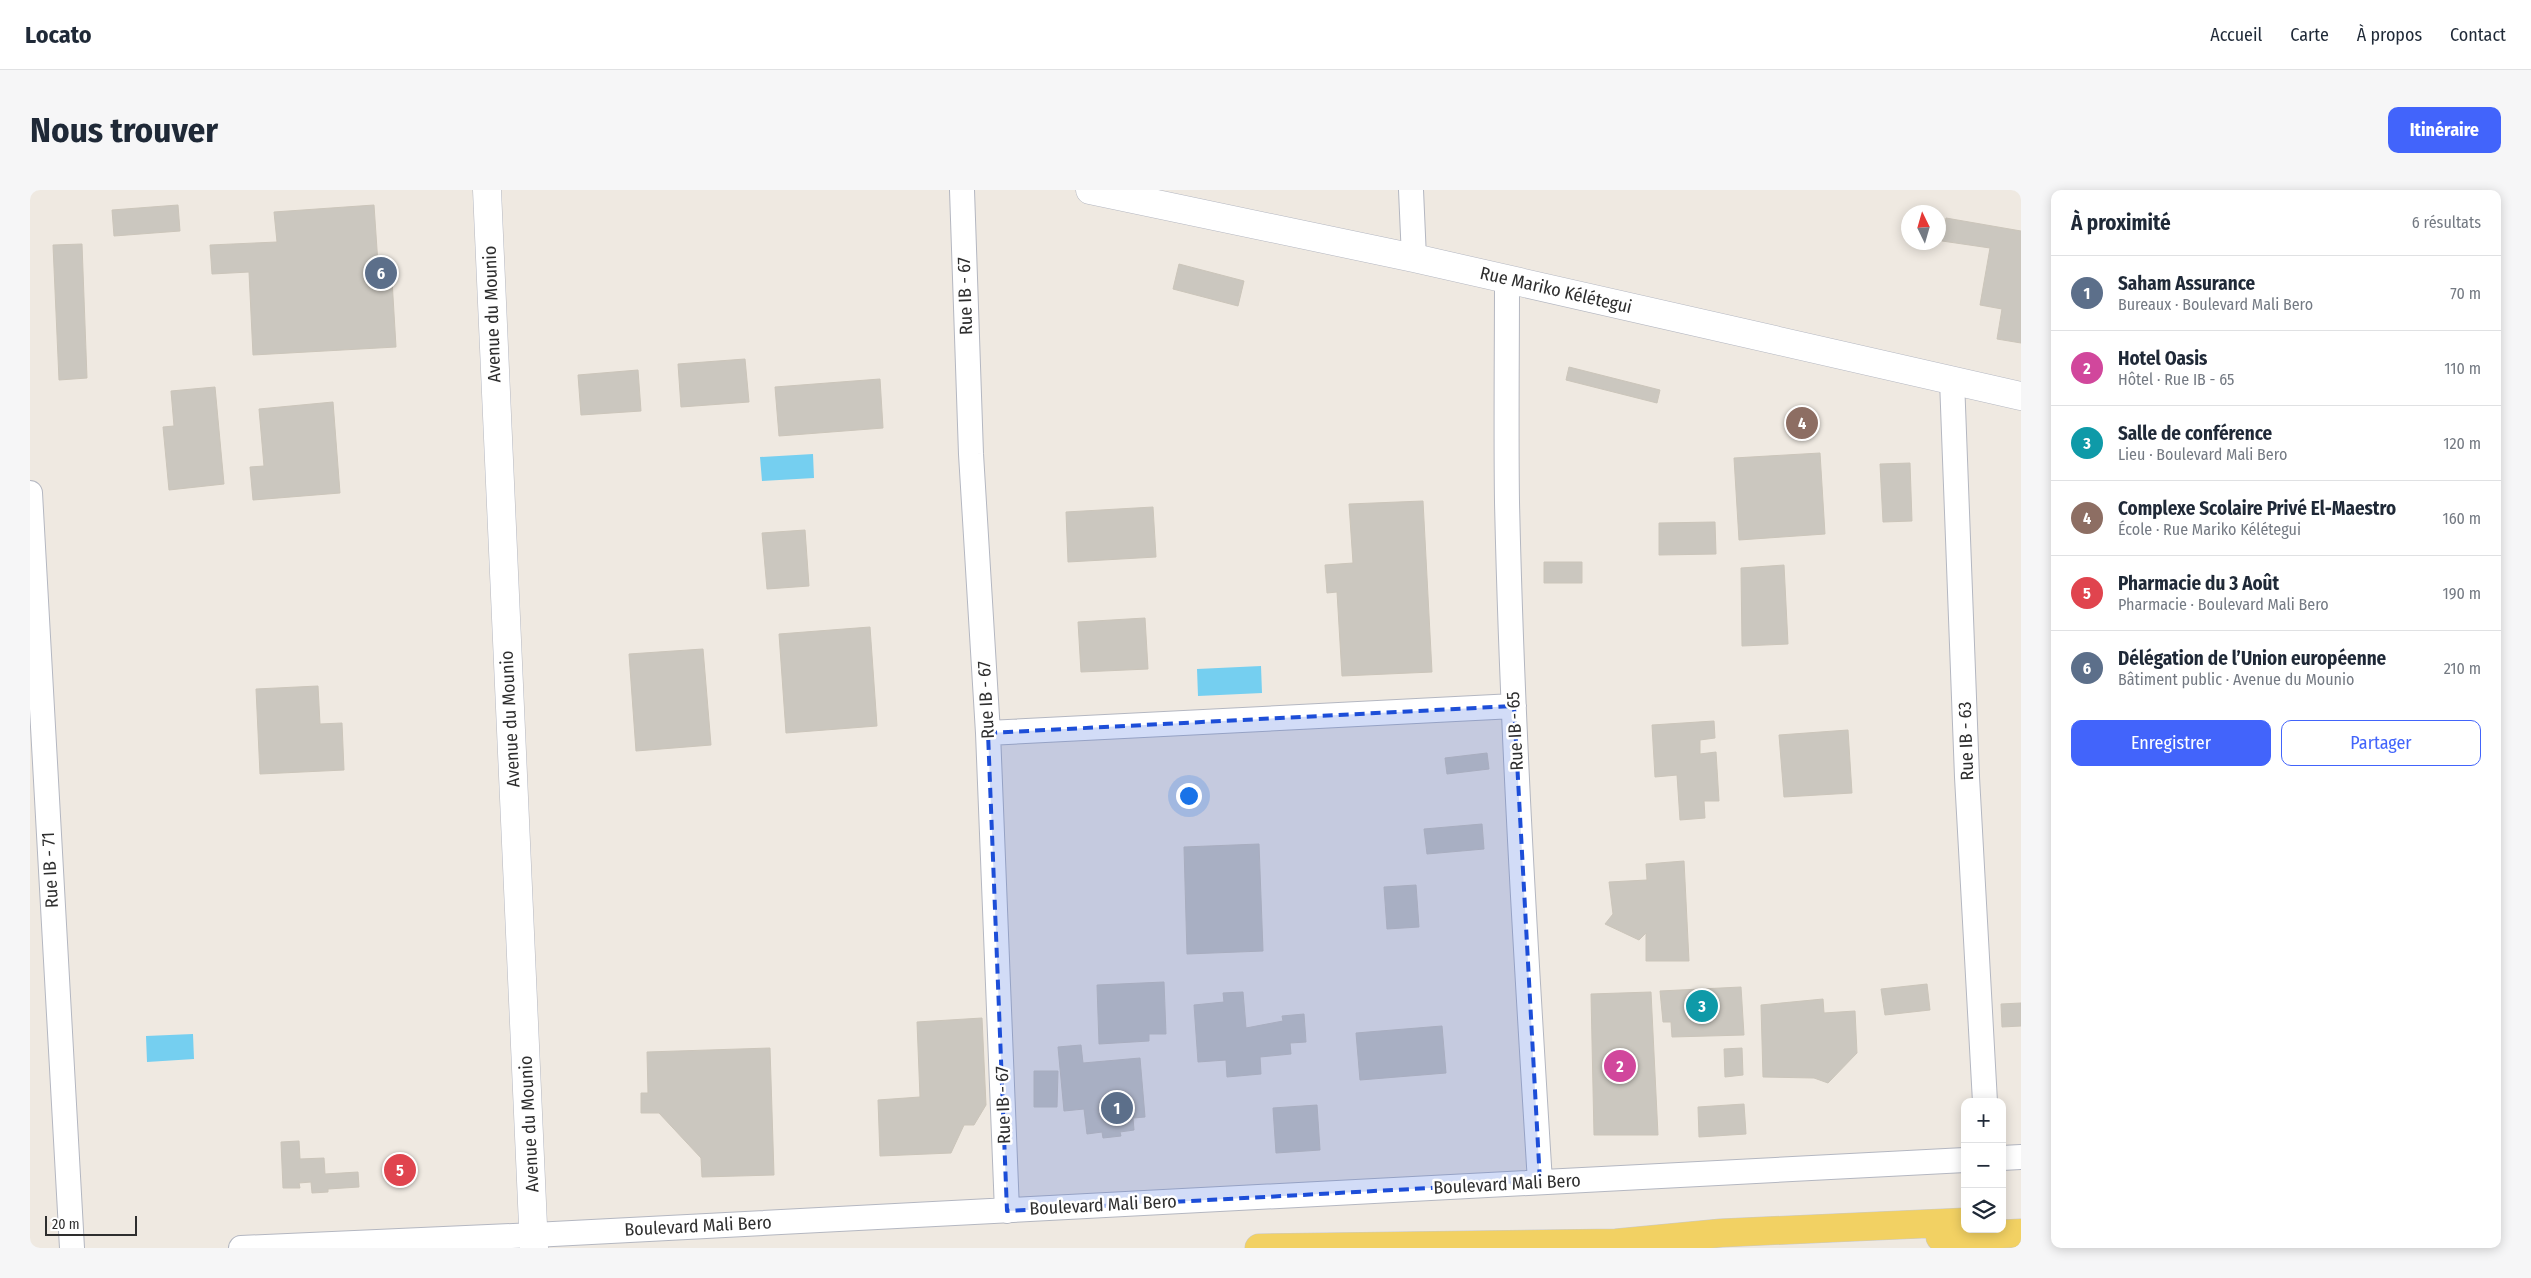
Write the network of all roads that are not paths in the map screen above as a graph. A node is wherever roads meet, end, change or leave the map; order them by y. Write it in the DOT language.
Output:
graph roads {
  1 [pos="487,190"];
  2 [pos="962,190"];
  3 [pos="1090,190"];
  4 [pos="1411,190"];
  5 [pos="1414,258"];
  6 [pos="1507,279"];
  7 [pos="1952,380"];
  8 [pos="2021,396"];
  9 [pos="30,493"];
  10 [pos="1514,706"];
  11 [pos="988,733"];
  12 [pos="1985,1098"];
  13 [pos="2021,1157"];
  14 [pos="2006,1158"];
  15 [pos="1961,1160"];
  16 [pos="1540,1182"];
  17 [pos="1007,1210"];
  18 [pos="2021,1219"];
  19 [pos="2006,1220"];
  20 [pos="1961,1222"];
  21 [pos="2021,1233"];
  22 [pos="534,1242"];
  23 [pos="1616,1243"];
  24 [pos="72,1248"];
  25 [pos="241,1248"];
  26 [pos="1259,1248"];
  1 -- 22 [label="street, Avenue du Mounio"];
  2 -- 11 [label="street, Rue IB - 67"];
  3 -- 5 [label="street, Rue Mariko Kélétegui"];
  4 -- 5 [label="street"];
  5 -- 6 [label="street, Rue Mariko Kélétegui"];
  6 -- 7 [label="street, Rue Mariko Kélétegui"];
  6 -- 10 [label="street, Rue IB - 65"];
  7 -- 8 [label="street, Rue Mariko Kélétegui"];
  7 -- 12 [label="street, Rue IB - 63"];
  9 -- 24 [label="street, Rue IB - 71"];
  10 -- 11 [label="street"];
  10 -- 16 [label="street, Rue IB - 65"];
  11 -- 17 [label="street, Rue IB - 67"];
  13 -- 14 [label="street"];
  15 -- 16 [label="street, Boulevard Mali Bero"];
  16 -- 17 [label="street, Boulevard Mali Bero"];
  17 -- 22 [label="street, Boulevard Mali Bero"];
  18 -- 19 [label="main road"];
  20 -- 23 [label="main road"];
  21 -- 23 [label="main road"];
  22 -- 25 [label="street, Boulevard Mali Bero"];
  23 -- 26 [label="main road"];
}
